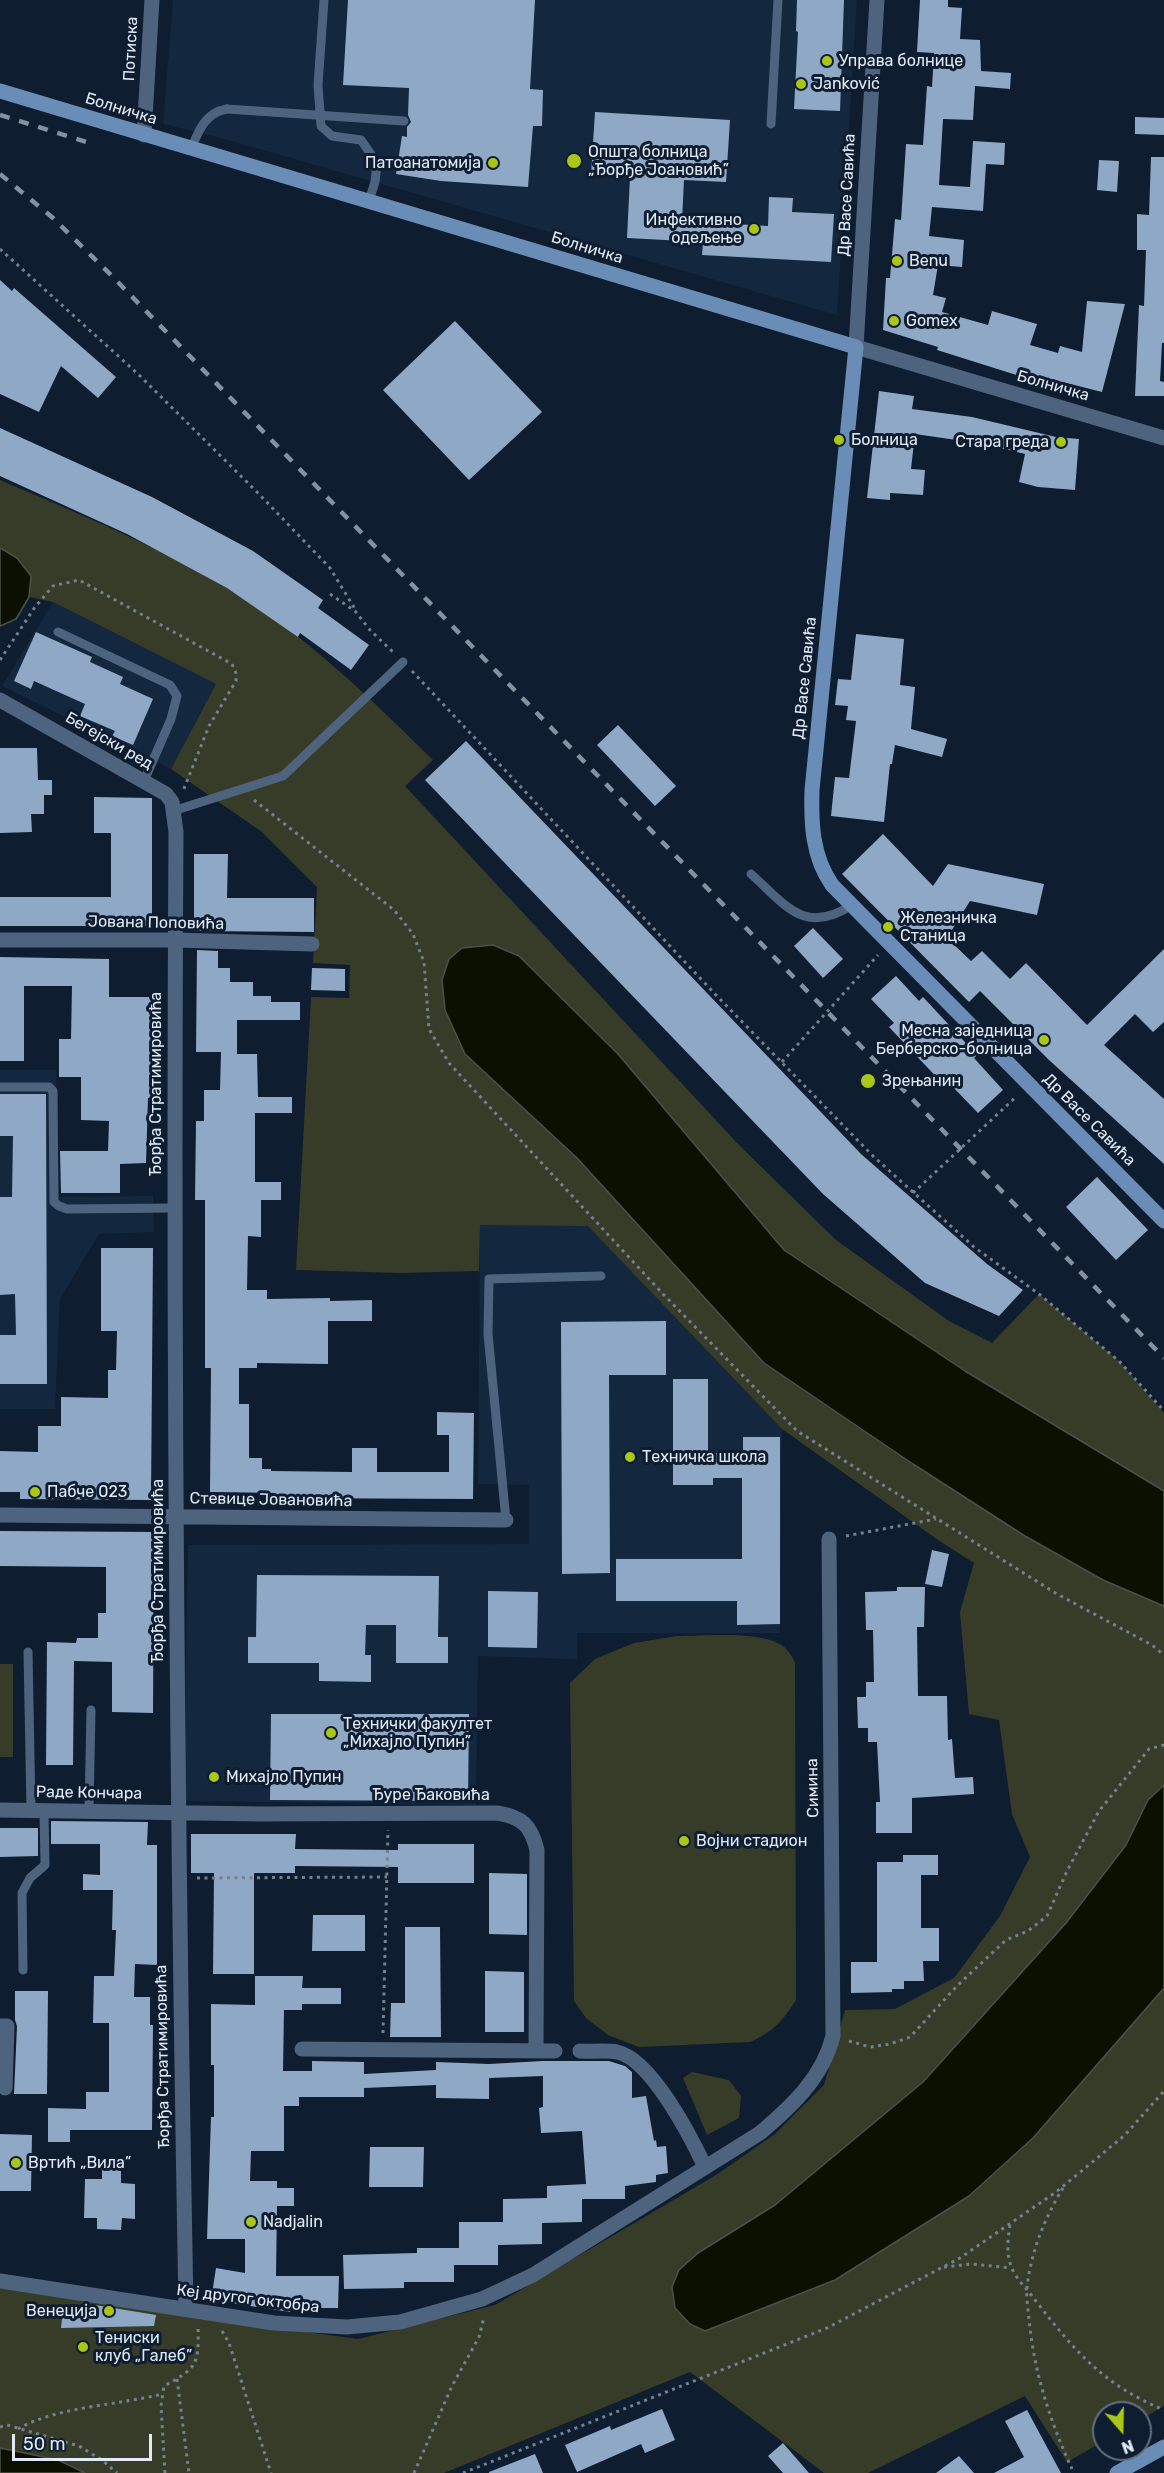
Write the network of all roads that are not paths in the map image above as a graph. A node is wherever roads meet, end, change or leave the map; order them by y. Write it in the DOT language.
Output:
graph roads {
  1 [pos="152,0"];
  2 [pos="324,0"];
  3 [pos="778,0"];
  4 [pos="877,0"];
  5 [pos="0,91"];
  6 [pos="404,121"];
  7 [pos="771,124"];
  8 [pos="144,135"];
  9 [pos="191,149"];
  10 [pos="369,201"];
  11 [pos="856,347"];
  12 [pos="1164,438"];
  13 [pos="58,632"];
  14 [pos="403,662"];
  15 [pos="0,700"];
  16 [pos="144,782"];
  17 [pos="173,811"];
  18 [pos="176,832"];
  19 [pos="751,874"];
  20 [pos="852,905"];
  21 [pos="0,940"];
  22 [pos="175,940"];
  23 [pos="312,944"];
  24 [pos="0,1087"];
  25 [pos="173,1208"];
  26 [pos="1164,1221"];
  27 [pos="601,1276"];
  28 [pos="0,1515"];
  29 [pos="177,1517"];
  30 [pos="506,1520"];
  31 [pos="829,1539"];
  32 [pos="28,1652"];
  33 [pos="91,1710"];
  34 [pos="0,1810"];
  35 [pos="37,1810"];
  36 [pos="89,1810"];
  37 [pos="177,1813"];
  38 [pos="22,1970"];
  39 [pos="0,2026"];
  40 [pos="833,2036"];
  41 [pos="302,2049"];
  42 [pos="536,2051"];
  43 [pos="555,2051"];
  44 [pos="580,2051"];
  45 [pos="5,2088"];
  46 [pos="705,2167"];
  47 [pos="0,2281"];
  48 [pos="196,2311"];
  49 [pos="1164,2447"];
  50 [pos="1117,2473"];
  1 -- 8 [label="street, Потиска"];
  2 -- 10 [label="lane"];
  3 -- 7 [label="lane"];
  4 -- 11 [label="street, Др Васе Савића"];
  5 -- 8 [label="street, Болничка"];
  6 -- 9 [label="lane, bridge"];
  8 -- 9 [label="street, Болничка"];
  9 -- 10 [label="street, Болничка"];
  10 -- 11 [label="street, Болничка"];
  11 -- 12 [label="street, Болничка"];
  11 -- 20 [label="street, Др Васе Савића"];
  13 -- 16 [label="lane"];
  14 -- 17 [label="lane"];
  15 -- 16 [label="street, Бегејски ред"];
  16 -- 17 [label="street, Бегејски ред"];
  17 -- 18 [label="street, Бегејски ред"];
  18 -- 22 [label="street, Ђорђа Стратимировића"];
  19 -- 20 [label="lane"];
  20 -- 26 [label="street, Др Васе Савића"];
  21 -- 22 [label="street, Јована Поповића"];
  22 -- 23 [label="street, Јована Поповића"];
  22 -- 25 [label="street, Ђорђа Стратимировића"];
  24 -- 25 [label="lane"];
  25 -- 29 [label="street, Ђорђа Стратимировића"];
  27 -- 30 [label="lane"];
  28 -- 29 [label="street, Стевице Јовановића"];
  29 -- 30 [label="street, Стевице Јовановића"];
  29 -- 37 [label="street, Ђорђа Стратимировића"];
  31 -- 40 [label="street, Симина"];
  32 -- 35 [label="lane"];
  33 -- 36 [label="lane"];
  34 -- 35 [label="street, Раде Кончара"];
  35 -- 36 [label="street, Раде Кончара"];
  35 -- 38 [label="lane"];
  36 -- 37 [label="street, Раде Кончара"];
  37 -- 42 [label="street, Ђуре Ђаковића"];
  37 -- 48 [label="street, Ђорђа Стратимировића"];
  39 -- 45 [label="street"];
  40 -- 46 [label="street, Кеј другог октобра"];
  41 -- 42 [label="street"];
  42 -- 43 [label="street"];
  44 -- 46 [label="street"];
  46 -- 48 [label="street, Кеј другог октобра"];
  47 -- 48 [label="street, Кеј другог октобра"];
  49 -- 50 [label="street"];
}
